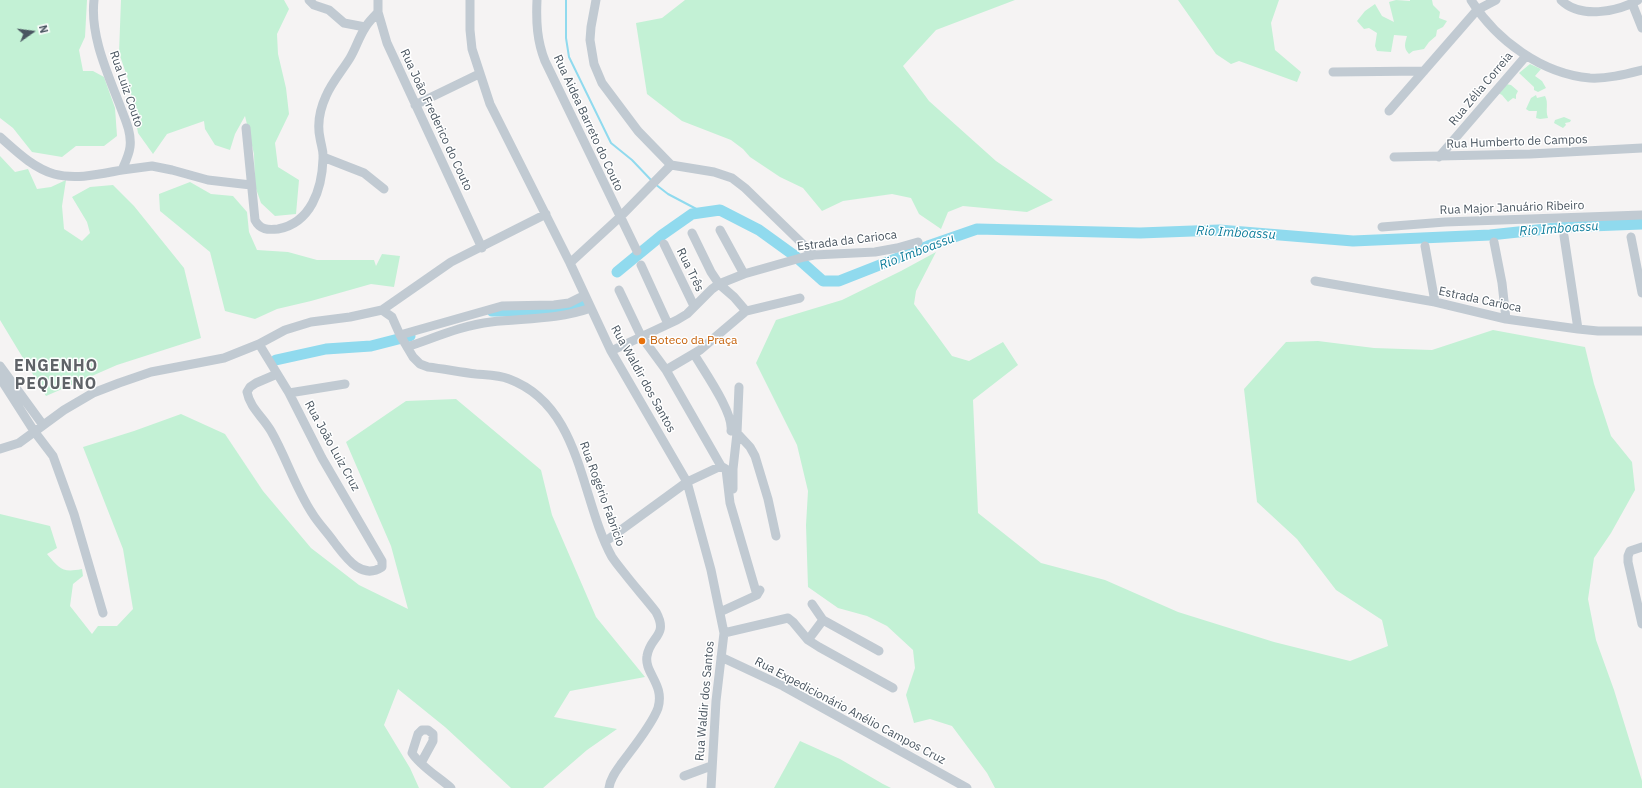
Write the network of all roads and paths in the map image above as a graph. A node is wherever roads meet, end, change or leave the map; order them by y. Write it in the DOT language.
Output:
graph roads {
  1 [pos="94,0"];
  2 [pos="309,0"];
  3 [pos="378,0"];
  4 [pos="470,0"];
  5 [pos="537,0"];
  6 [pos="596,0"];
  7 [pos="1471,0"];
  8 [pos="1496,0"];
  9 [pos="1561,0"];
  10 [pos="1635,2"];
  11 [pos="1477,10"];
  12 [pos="378,12"];
  13 [pos="365,27"];
  14 [pos="1642,28"];
  15 [pos="1526,56"];
  16 [pos="1642,70"];
  17 [pos="1424,71"];
  18 [pos="1333,72"];
  19 [pos="479,74"];
  20 [pos="415,105"];
  21 [pos="1389,111"];
  22 [pos="246,128"];
  23 [pos="0,137"];
  24 [pos="1642,148"];
  25 [pos="324,157"];
  26 [pos="1394,157"];
  27 [pos="1439,157"];
  28 [pos="671,165"];
  29 [pos="122,170"];
  30 [pos="251,185"];
  31 [pos="384,189"];
  32 [pos="546,214"];
  33 [pos="1642,214"];
  34 [pos="620,217"];
  35 [pos="1382,227"];
  36 [pos="720,230"];
  37 [pos="692,233"];
  38 [pos="1564,236"];
  39 [pos="1631,237"];
  40 [pos="918,242"];
  41 [pos="1494,242"];
  42 [pos="664,244"];
  43 [pos="1425,246"];
  44 [pos="482,248"];
  45 [pos="637,251"];
  46 [pos="814,255"];
  47 [pos="570,263"];
  48 [pos="641,265"];
  49 [pos="744,274"];
  50 [pos="1315,281"];
  51 [pos="719,284"];
  52 [pos="619,290"];
  53 [pos="1642,293"];
  54 [pos="585,295"];
  55 [pos="800,298"];
  56 [pos="1435,302"];
  57 [pos="694,306"];
  58 [pos="591,308"];
  59 [pos="382,310"];
  60 [pos="746,311"];
  61 [pos="1506,319"];
  62 [pos="668,324"];
  63 [pos="1578,329"];
  64 [pos="1642,331"];
  65 [pos="400,335"];
  66 [pos="641,336"];
  67 [pos="259,344"];
  68 [pos="407,347"];
  69 [pos="611,351"];
  70 [pos="694,354"];
  71 [pos="0,366"];
  72 [pos="666,370"];
  73 [pos="277,374"];
  74 [pos="0,378"];
  75 [pos="344,384"];
  76 [pos="739,387"];
  77 [pos="289,393"];
  78 [pos="43,424"];
  79 [pos="34,431"];
  80 [pos="737,433"];
  81 [pos="0,449"];
  82 [pos="727,468"];
  83 [pos="688,482"];
  84 [pos="776,536"];
  85 [pos="606,541"];
  86 [pos="1642,548"];
  87 [pos="812,604"];
  88 [pos="720,612"];
  89 [pos="103,613"];
  90 [pos="823,620"];
  91 [pos="1642,624"];
  92 [pos="724,633"];
  93 [pos="808,640"];
  94 [pos="878,651"];
  95 [pos="721,657"];
  96 [pos="893,688"];
  97 [pos="421,763"];
  98 [pos="711,766"];
  99 [pos="684,776"];
  100 [pos="451,788"];
  101 [pos="609,788"];
  102 [pos="711,788"];
  103 [pos="967,788"];
  1 -- 29 [label="street, Rua Luiz Couto"];
  2 -- 13 [label="street"];
  3 -- 12 [label="street, Rua João Frederico do Couto"];
  4 -- 19 [label="street, Rua Waldir dos Santos"];
  5 -- 34 [label="street, Rua Aidea Barreto do Couto"];
  6 -- 28 [label="street"];
  7 -- 11 [label="street"];
  8 -- 11 [label="street"];
  9 -- 10 [label="street"];
  10 -- 14 [label="street"];
  11 -- 15 [label="street"];
  11 -- 17 [label="street"];
  12 -- 13 [label="street"];
  12 -- 20 [label="street, Rua João Frederico do Couto"];
  13 -- 25 [label="street"];
  15 -- 16 [label="street"];
  15 -- 27 [label="street, Rua Zélia Correia"];
  17 -- 18 [label="street"];
  17 -- 21 [label="street"];
  19 -- 20 [label="street"];
  19 -- 32 [label="street, Rua Waldir dos Santos"];
  20 -- 44 [label="street, Rua João Frederico do Couto"];
  22 -- 30 [label="street"];
  23 -- 29 [label="street"];
  24 -- 27 [label="street, Rua Humberto de Campos"];
  25 -- 30 [label="street"];
  25 -- 31 [label="street"];
  26 -- 27 [label="street, Rua Humberto de Campos"];
  28 -- 34 [label="street"];
  28 -- 46 [label="street"];
  29 -- 30 [label="street"];
  32 -- 44 [label="street"];
  32 -- 47 [label="street, Rua Waldir dos Santos"];
  33 -- 35 [label="street, Rua Major Januário Ribeiro"];
  34 -- 45 [label="street, Rua Aidea Barreto do Couto"];
  34 -- 47 [label="street"];
  36 -- 49 [label="street"];
  37 -- 51 [label="street"];
  38 -- 63 [label="street"];
  39 -- 53 [label="street"];
  40 -- 46 [label="street, Estrada da Carioca"];
  41 -- 61 [label="street"];
  42 -- 57 [label="street, Rua Três"];
  43 -- 56 [label="street"];
  44 -- 59 [label="street"];
  46 -- 49 [label="street, Estrada da Carioca"];
  47 -- 54 [label="street, Rua Waldir dos Santos"];
  48 -- 62 [label="street"];
  49 -- 51 [label="street, Estrada da Carioca"];
  50 -- 56 [label="street, Estrada Carioca"];
  51 -- 57 [label="street, Estrada da Carioca"];
  51 -- 60 [label="street"];
  52 -- 66 [label="street, Rua Waldir dos Santos"];
  54 -- 58 [label="street, Rua Waldir dos Santos"];
  54 -- 65 [label="street"];
  55 -- 60 [label="street, Rua Waldir dos Santos"];
  56 -- 61 [label="street, Estrada Carioca"];
  57 -- 62 [label="street, Estrada da Carioca"];
  58 -- 68 [label="street"];
  58 -- 69 [label="street, Rua Waldir dos Santos"];
  59 -- 65 [label="street, Rua Rogério Fabricio"];
  59 -- 67 [label="street"];
  60 -- 70 [label="street, Rua Waldir dos Santos"];
  61 -- 63 [label="street, Estrada Carioca"];
  62 -- 66 [label="street, Estrada da Carioca"];
  63 -- 64 [label="street, Estrada Carioca"];
  65 -- 68 [label="street, Rua Rogério Fabricio"];
  66 -- 69 [label="street, Estrada da Carioca"];
  66 -- 72 [label="street, Rua Waldir dos Santos"];
  67 -- 73 [label="street, Rua João Luiz Cruz"];
  67 -- 78 [label="street"];
  68 -- 85 [label="street, Rua Rogério Fabricio"];
  69 -- 83 [label="street, Rua Waldir dos Santos"];
  70 -- 72 [label="street, Rua Waldir dos Santos"];
  70 -- 82 [label="street, Rua Waldir dos Santos"];
  71 -- 78 [label="street"];
  72 -- 82 [label="street, Rua Waldir dos Santos"];
  73 -- 77 [label="street, Rua João Luiz Cruz"];
  73 -- 77 [label="street, Rua João Luiz Cruz"];
  74 -- 79 [label="street"];
  75 -- 77 [label="street"];
  76 -- 80 [label="street, Rua Waldir dos Santos"];
  78 -- 79 [label="street"];
  79 -- 81 [label="street"];
  79 -- 89 [label="street"];
  80 -- 82 [label="street, Rua Waldir dos Santos"];
  80 -- 84 [label="street"];
  82 -- 83 [label="street"];
  82 -- 88 [label="street, Rua Waldir dos Santos"];
  83 -- 85 [label="street"];
  83 -- 88 [label="street, Rua Waldir dos Santos"];
  85 -- 101 [label="street, Rua Rogério Fabricio"];
  86 -- 91 [label="street"];
  87 -- 90 [label="street"];
  88 -- 92 [label="street, Rua Waldir dos Santos"];
  90 -- 93 [label="street"];
  90 -- 94 [label="street"];
  92 -- 93 [label="street"];
  92 -- 95 [label="street, Rua Waldir dos Santos"];
  93 -- 96 [label="street"];
  95 -- 98 [label="street, Rua Waldir dos Santos"];
  95 -- 103 [label="street, Rua Expedicionário Anélio Campos Cruz"];
  97 -- 97 [label="street"];
  97 -- 100 [label="street"];
  98 -- 99 [label="street"];
  98 -- 102 [label="street, Rua Waldir dos Santos"];
}
